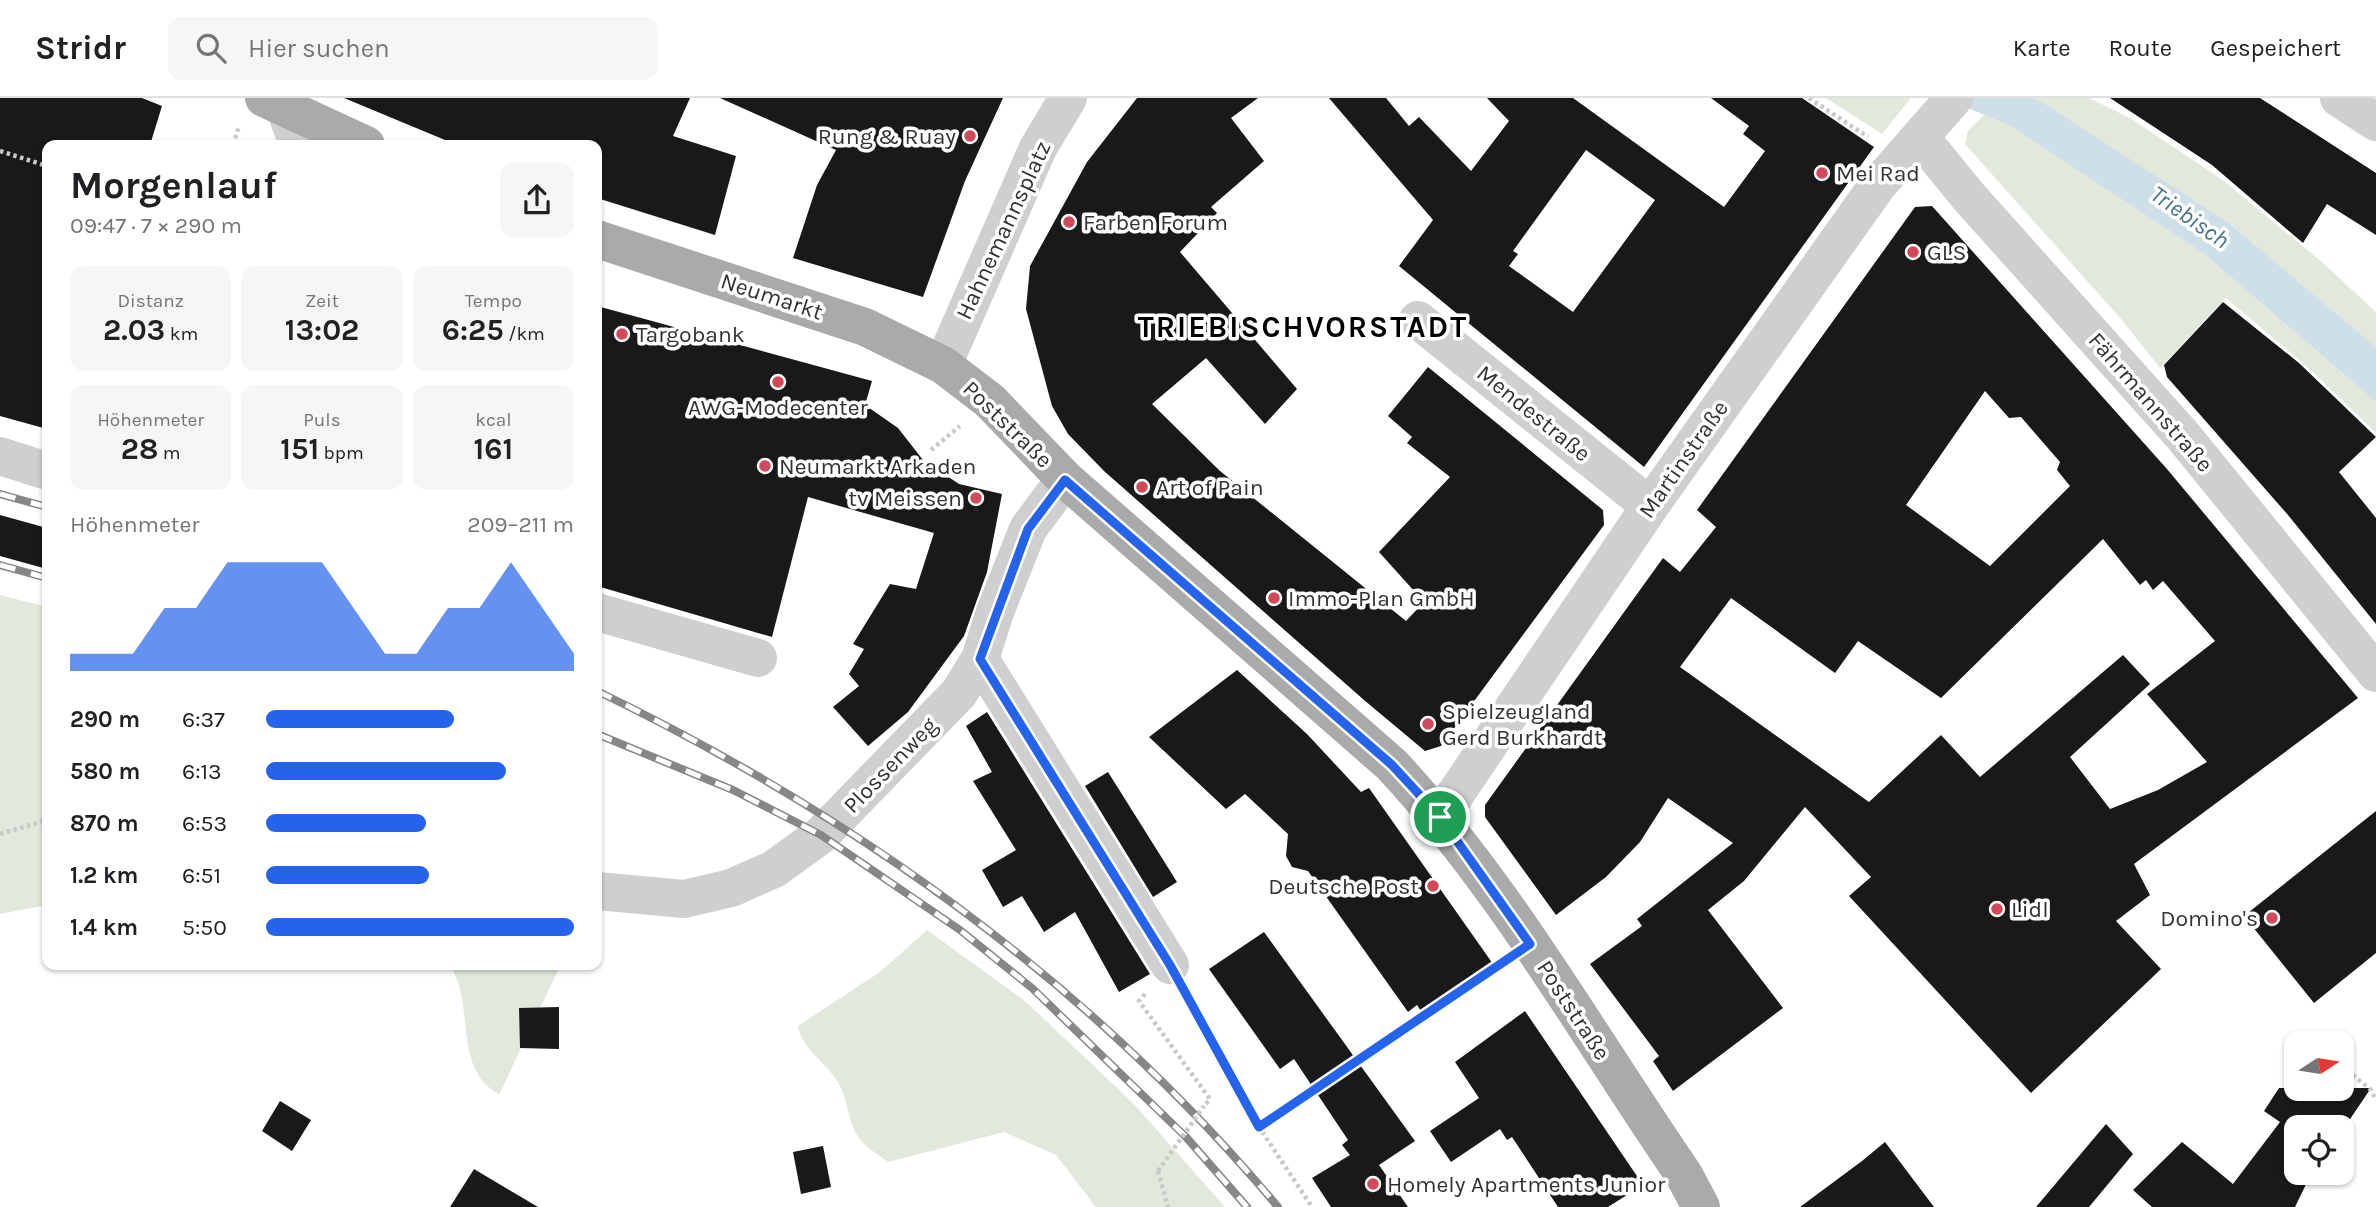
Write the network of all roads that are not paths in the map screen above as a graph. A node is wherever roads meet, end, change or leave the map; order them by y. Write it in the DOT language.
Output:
graph roads {
  1 [pos="1068,98"];
  2 [pos="2339,98"];
  3 [pos="274,103"];
  4 [pos="2376,122"];
  5 [pos="1929,127"];
  6 [pos="295,140"];
  7 [pos="355,140"];
  8 [pos="602,241"];
  9 [pos="1418,320"];
  10 [pos="943,365"];
  11 [pos="0,456"];
  12 [pos="42,469"];
  13 [pos="1065,480"];
  14 [pos="1650,506"];
  15 [pos="602,613"];
  16 [pos="758,658"];
  17 [pos="980,659"];
  18 [pos="2376,673"];
  19 [pos="1440,817"];
  20 [pos="602,891"];
  21 [pos="1170,965"];
  22 [pos="1701,1207"];
  1 -- 10 [label="street, Hahnemannsplatz"];
  2 -- 4 [label="street"];
  3 -- 6 [label="street"];
  3 -- 7 [label="main road"];
  5 -- 14 [label="street, Martinstraße"];
  5 -- 18 [label="street, Fährmannstraße"];
  8 -- 10 [label="main road, Neumarkt"];
  9 -- 14 [label="street, Mendestraße"];
  10 -- 13 [label="main road, Poststraße"];
  11 -- 12 [label="street"];
  13 -- 17 [label="street, Plossenweg"];
  13 -- 19 [label="main road, Poststraße"];
  14 -- 19 [label="street, Martinstraße"];
  15 -- 16 [label="street"];
  17 -- 20 [label="street, Plossenweg"];
  17 -- 21 [label="street"];
  19 -- 22 [label="main road, Poststraße"];
}
